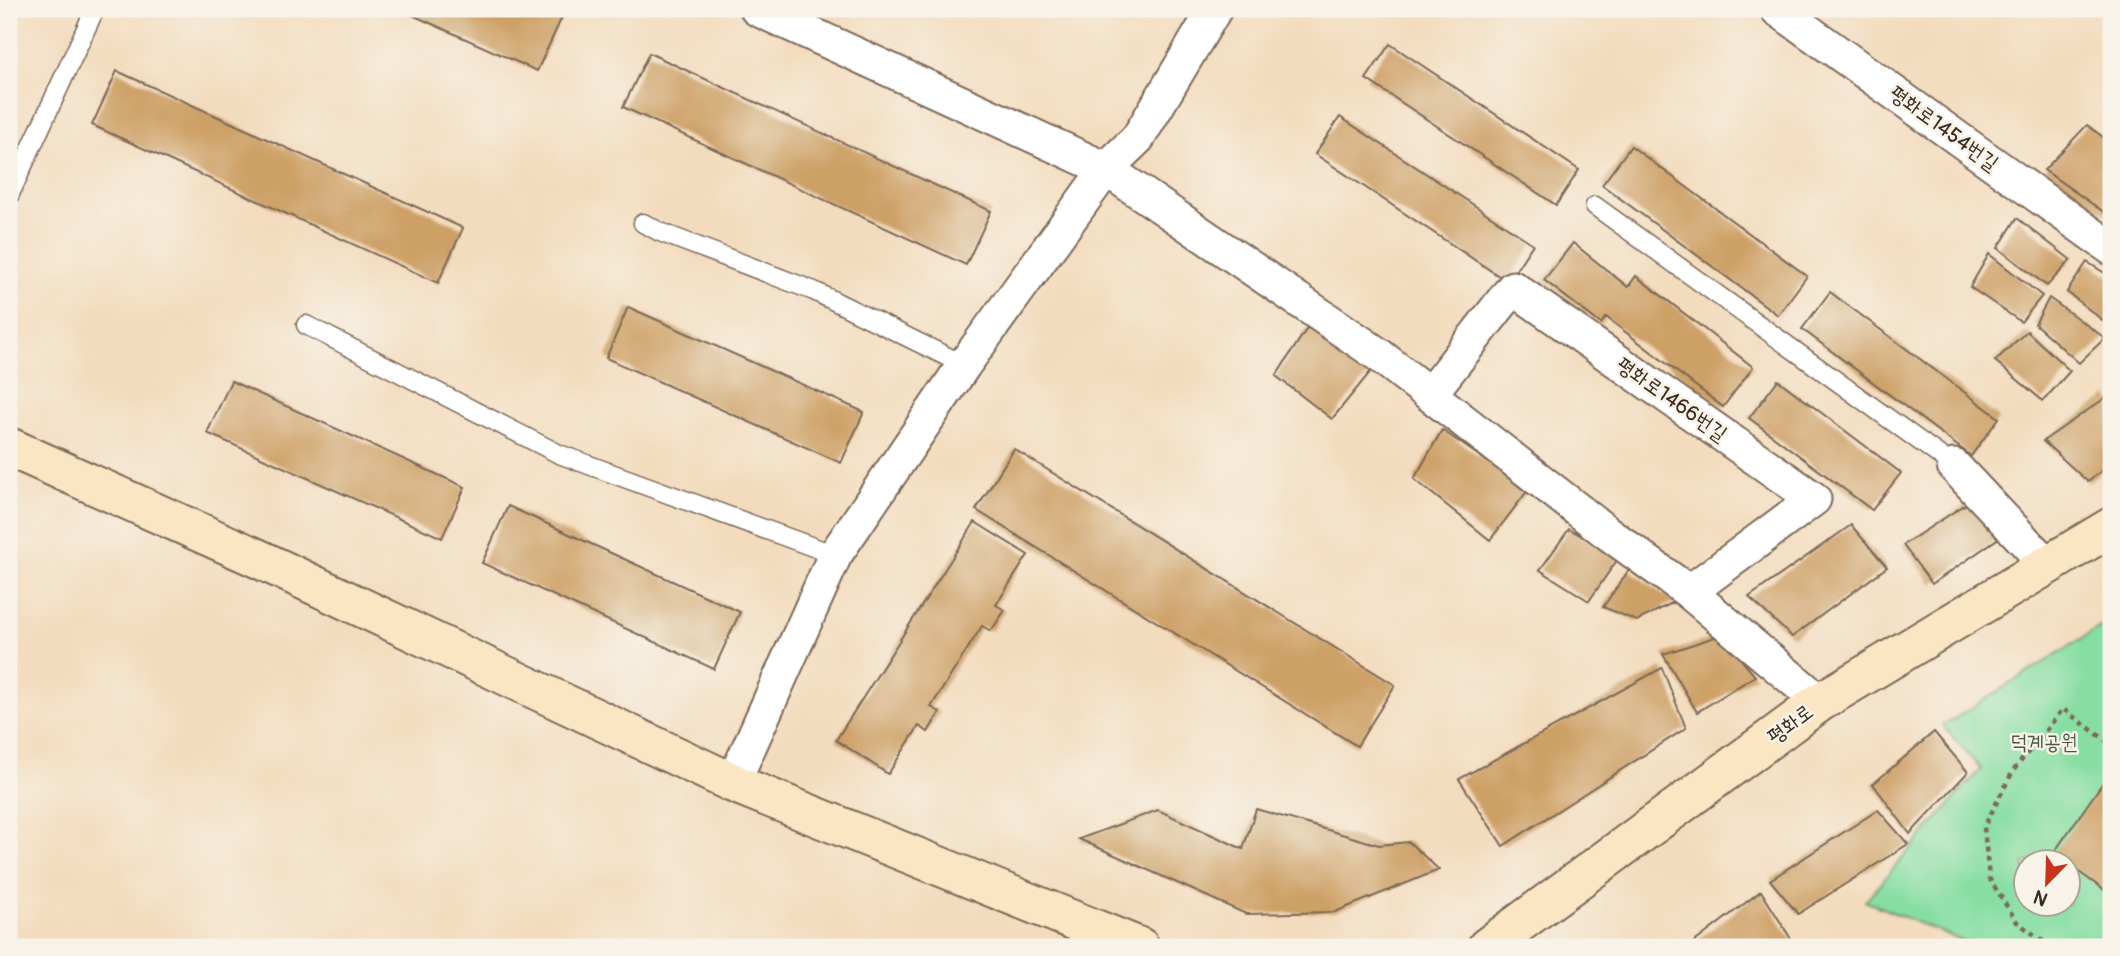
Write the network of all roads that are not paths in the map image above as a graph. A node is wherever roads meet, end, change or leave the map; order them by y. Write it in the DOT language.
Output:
graph roads {
  1 [pos="94,9"];
  2 [pos="757,9"];
  3 [pos="1215,9"];
  4 [pos="1777,9"];
  5 [pos="1106,169"];
  6 [pos="9,196"];
  7 [pos="1595,206"];
  8 [pos="643,223"];
  9 [pos="2111,248"];
  10 [pos="306,325"];
  11 [pos="964,365"];
  12 [pos="1430,394"];
  13 [pos="9,447"];
  14 [pos="1954,466"];
  15 [pos="2111,527"];
  16 [pos="835,555"];
  17 [pos="2048,566"];
  18 [pos="1689,592"];
  19 [pos="1820,702"];
  20 [pos="733,783"];
  21 [pos="1140,947"];
  22 [pos="1488,947"];
  1 -- 6 [label="lane"];
  2 -- 5 [label="street"];
  3 -- 5 [label="street"];
  4 -- 9 [label="street, 평화로1454번길"];
  5 -- 11 [label="street"];
  5 -- 12 [label="street"];
  7 -- 14 [label="lane"];
  8 -- 11 [label="lane"];
  10 -- 16 [label="lane"];
  11 -- 16 [label="street"];
  12 -- 18 [label="street"];
  12 -- 18 [label="street, 평화로1466번길"];
  13 -- 20 [label="main road"];
  14 -- 17 [label="street"];
  15 -- 17 [label="main road, 평화로"];
  16 -- 20 [label="street"];
  17 -- 19 [label="main road, 평화로"];
  18 -- 19 [label="street"];
  19 -- 22 [label="main road, 평화로"];
  20 -- 21 [label="main road"];
}
